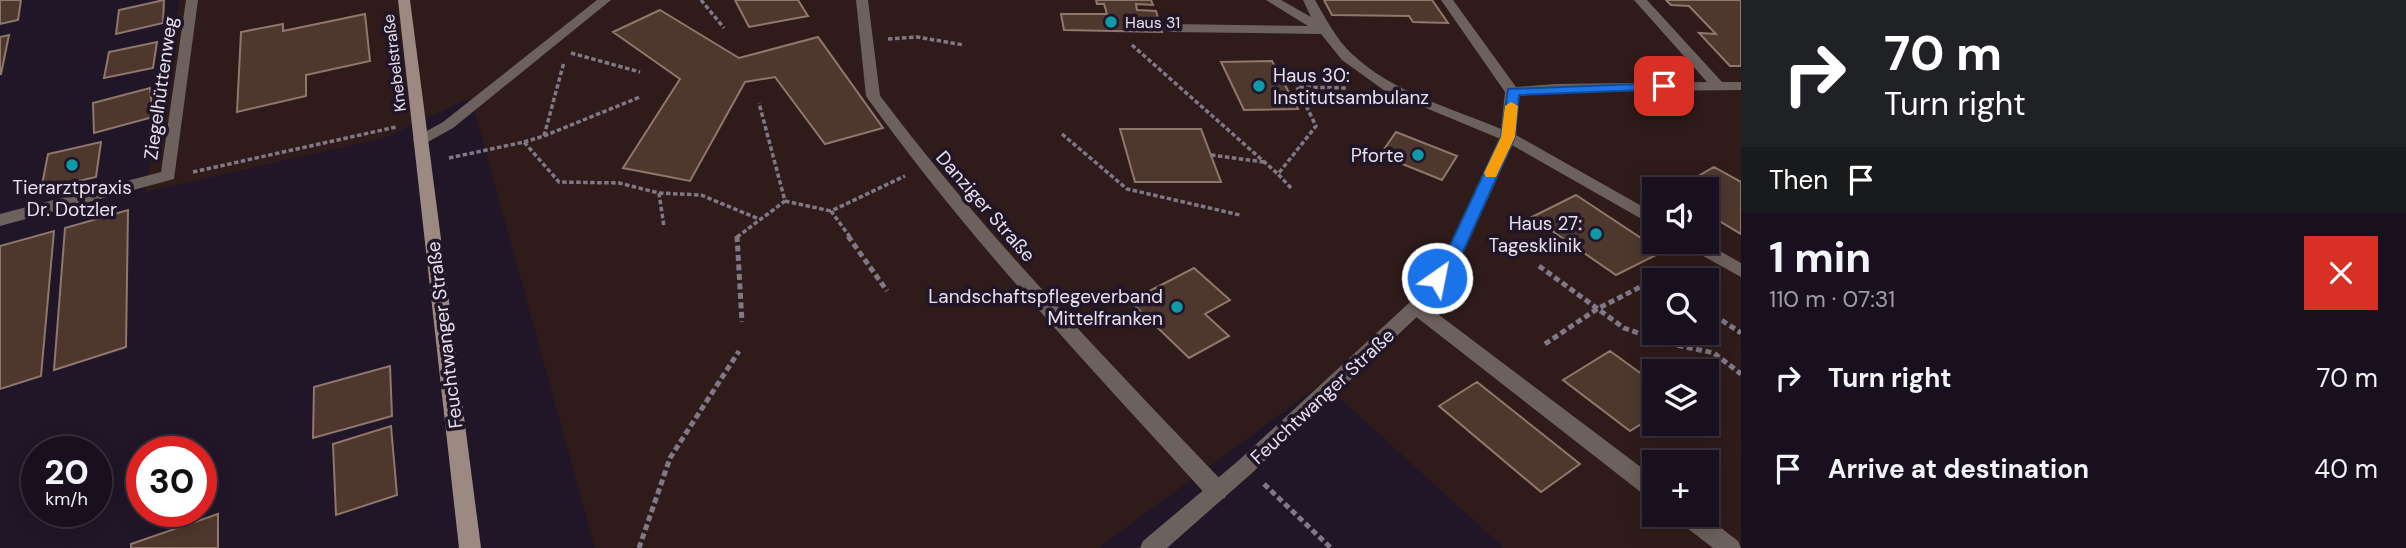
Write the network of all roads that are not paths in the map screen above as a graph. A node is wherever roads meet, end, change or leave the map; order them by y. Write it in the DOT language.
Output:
graph roads {
  1 [pos="192,0"];
  2 [pos="404,0"];
  3 [pos="605,0"];
  4 [pos="862,0"];
  5 [pos="1272,0"];
  6 [pos="1309,0"];
  7 [pos="1447,0"];
  8 [pos="1640,0"];
  9 [pos="1170,28"];
  10 [pos="1325,30"];
  11 [pos="1718,86"];
  12 [pos="1741,86"];
  13 [pos="1513,92"];
  14 [pos="420,131"];
  15 [pos="1508,137"];
  16 [pos="1642,213"];
  17 [pos="0,220"];
  18 [pos="1712,254"];
  19 [pos="1741,271"];
  20 [pos="1416,307"];
  21 [pos="1642,481"];
  22 [pos="1217,491"];
  23 [pos="1703,527"];
  24 [pos="470,548"];
  25 [pos="1151,548"];
  26 [pos="1730,548"];
  1 -- 17 [label="street, Ziegelhüttenweg"];
  2 -- 14 [label="main road, Knebelstraße"];
  3 -- 14 [label="street"];
  4 -- 22 [label="street, Danziger Straße"];
  5 -- 10 [label="street"];
  6 -- 10 [label="street"];
  7 -- 13 [label="street"];
  8 -- 11 [label="street"];
  9 -- 10 [label="street"];
  10 -- 15 [label="street"];
  11 -- 12 [label="street"];
  11 -- 13 [label="street"];
  13 -- 15 [label="street, Feuchtwanger Straße"];
  14 -- 24 [label="main road, Feuchtwanger Straße"];
  15 -- 16 [label="street"];
  15 -- 20 [label="street, Feuchtwanger Straße"];
  18 -- 19 [label="street"];
  20 -- 21 [label="street"];
  20 -- 22 [label="street, Feuchtwanger Straße"];
  22 -- 25 [label="street, Feuchtwanger Straße"];
  23 -- 26 [label="street"];
}
